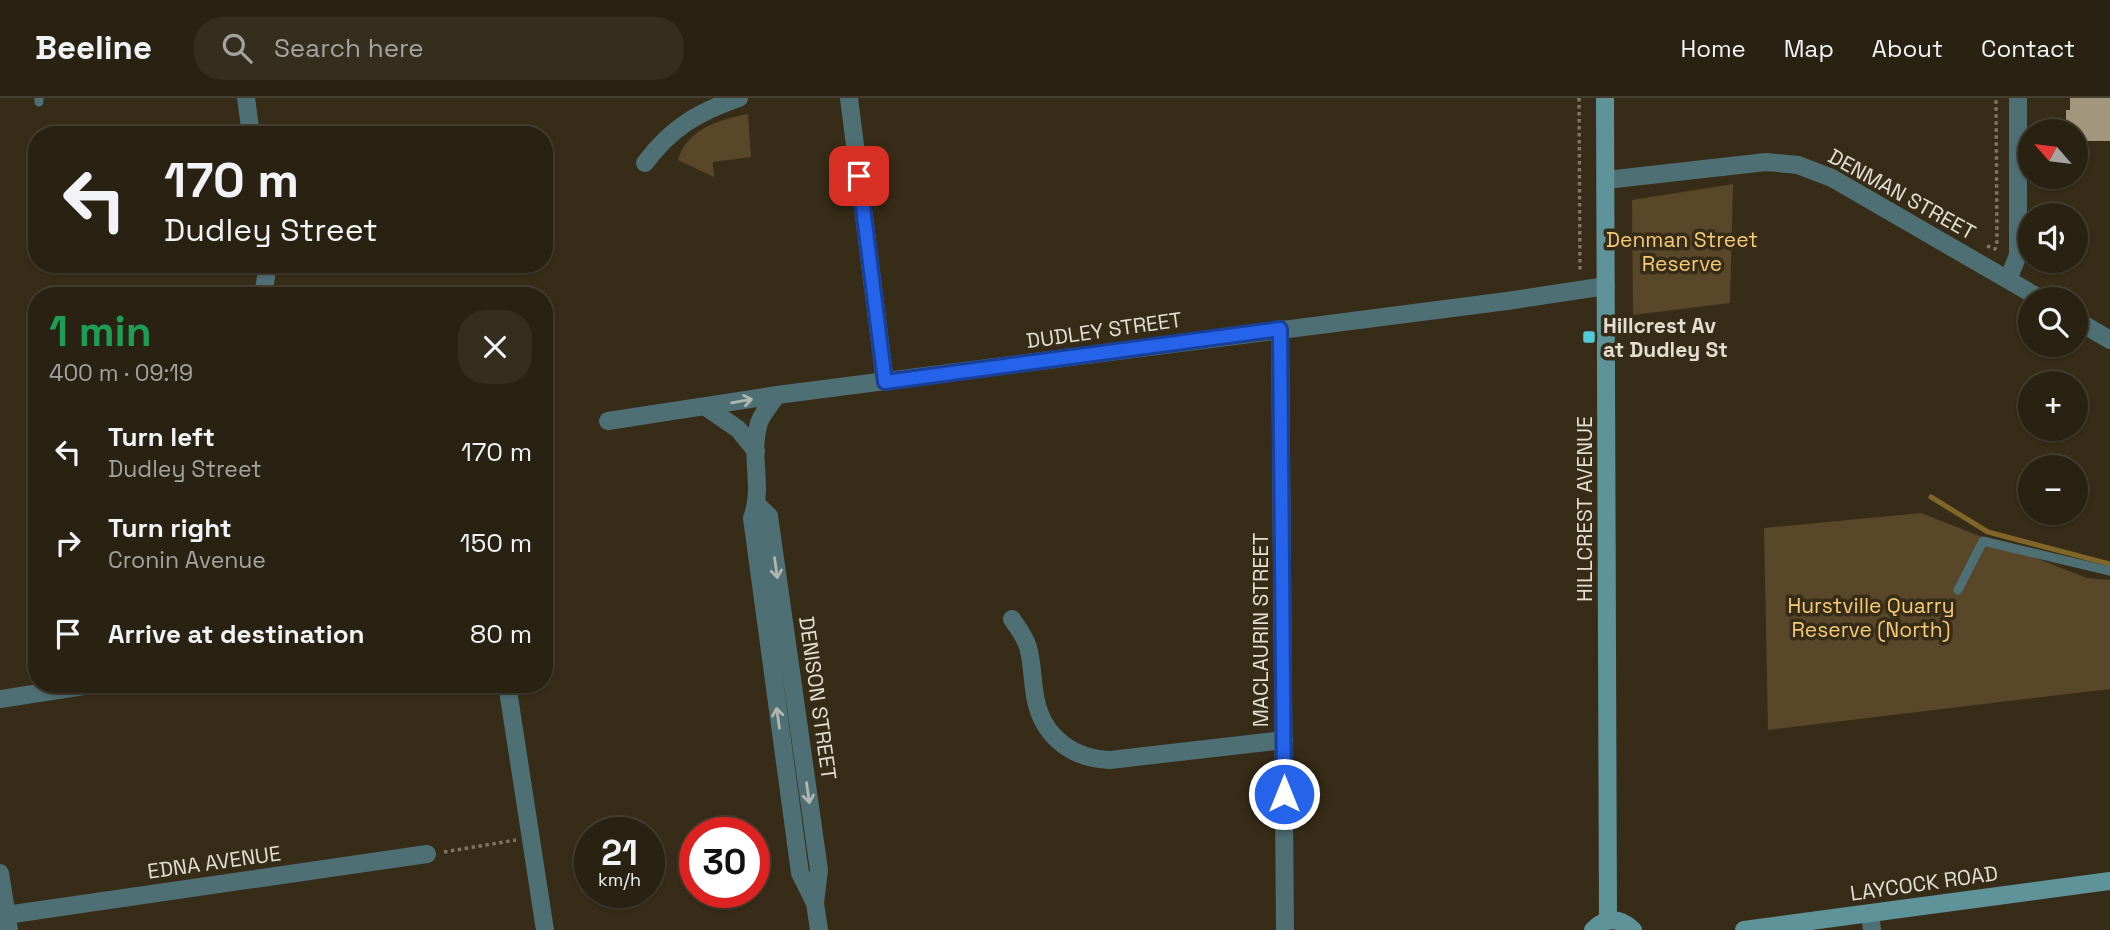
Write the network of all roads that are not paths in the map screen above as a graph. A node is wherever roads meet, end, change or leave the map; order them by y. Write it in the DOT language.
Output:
graph roads {
  1 [pos="246,98"];
  2 [pos="739,98"];
  3 [pos="849,98"];
  4 [pos="1605,98"];
  5 [pos="2018,98"];
  6 [pos="250,126"];
  7 [pos="645,163"];
  8 [pos="1606,180"];
  9 [pos="2008,280"];
  10 [pos="1606,286"];
  11 [pos="2020,287"];
  12 [pos="2088,327"];
  13 [pos="1280,329"];
  14 [pos="2110,340"];
  15 [pos="885,382"];
  16 [pos="777,395"];
  17 [pos="706,407"];
  18 [pos="608,421"];
  19 [pos="756,451"];
  20 [pos="2110,571"];
  21 [pos="1958,590"];
  22 [pos="1012,619"];
  23 [pos="39,693"];
  24 [pos="508,693"];
  25 [pos="0,699"];
  26 [pos="1284,740"];
  27 [pos="427,855"];
  28 [pos="0,873"];
  29 [pos="2110,881"];
  30 [pos="1608,920"];
  31 [pos="8,922"];
  32 [pos="1871,922"];
  33 [pos="545,930"];
  34 [pos="819,930"];
  35 [pos="1284,930"];
  36 [pos="1593,930"];
  37 [pos="1633,930"];
  38 [pos="1744,930"];
  1 -- 6 [label="street"];
  2 -- 7 [label="street"];
  3 -- 15 [label="street"];
  4 -- 8 [label="main road, HILLCREST AVENUE"];
  5 -- 9 [label="street"];
  8 -- 9 [label="street, DENMAN STREET"];
  8 -- 10 [label="main road, HILLCREST AVENUE"];
  9 -- 11 [label="street, DENMAN STREET"];
  10 -- 13 [label="street, DUDLEY STREET"];
  10 -- 30 [label="main road, HILLCREST AVENUE"];
  12 -- 14 [label="street"];
  13 -- 15 [label="street, DUDLEY STREET"];
  13 -- 26 [label="street, MACLAURIN STREET"];
  15 -- 16 [label="street, DUDLEY STREET"];
  17 -- 16 [label="street, DUDLEY STREET, one-way"];
  16 -- 19 [label="street, DENISON STREET"];
  17 -- 18 [label="street, DUDLEY STREET"];
  17 -- 19 [label="street"];
  19 -- 34 [label="street, DENISON STREET"];
  20 -- 21 [label="lane"];
  22 -- 26 [label="street"];
  23 -- 25 [label="street"];
  24 -- 33 [label="street"];
  26 -- 35 [label="street, MACLAURIN STREET"];
  27 -- 31 [label="street, EDNA AVENUE"];
  28 -- 31 [label="street"];
  29 -- 32 [label="main road, LAYCOCK ROAD"];
  30 -- 36 [label="main road"];
  30 -- 37 [label="main road"];
  32 -- 38 [label="main road, LAYCOCK ROAD"];
}
